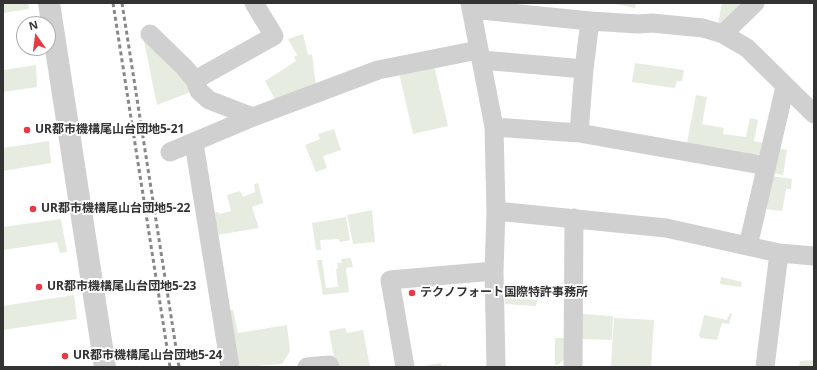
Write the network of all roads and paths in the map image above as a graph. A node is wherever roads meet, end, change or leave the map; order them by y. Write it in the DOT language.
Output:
graph roads {
  1 [pos="49,3"];
  2 [pos="254,3"];
  3 [pos="755,3"];
  4 [pos="470,6"];
  5 [pos="572,11"];
  6 [pos="590,21"];
  7 [pos="150,34"];
  8 [pos="723,34"];
  9 [pos="480,55"];
  10 [pos="584,69"];
  11 [pos="195,80"];
  12 [pos="785,87"];
  13 [pos="814,114"];
  14 [pos="253,117"];
  15 [pos="494,127"];
  16 [pos="579,133"];
  17 [pos="194,143"];
  18 [pos="170,152"];
  19 [pos="768,166"];
  20 [pos="496,211"];
  21 [pos="574,218"];
  22 [pos="748,246"];
  23 [pos="779,253"];
  24 [pos="814,256"];
  25 [pos="494,271"];
  26 [pos="105,367"];
  27 [pos="230,367"];
  28 [pos="306,367"];
  29 [pos="330,367"];
  30 [pos="405,367"];
  31 [pos="496,367"];
  32 [pos="573,367"];
  33 [pos="765,367"];
  1 -- 26 [label="street"];
  2 -- 11 [label="street"];
  3 -- 8 [label="street"];
  4 -- 5 [label="street"];
  4 -- 9 [label="street"];
  5 -- 6 [label="street"];
  6 -- 8 [label="street"];
  6 -- 10 [label="street"];
  7 -- 11 [label="street"];
  8 -- 12 [label="street"];
  9 -- 10 [label="street"];
  9 -- 14 [label="street"];
  9 -- 15 [label="street"];
  10 -- 16 [label="street"];
  11 -- 14 [label="street"];
  12 -- 13 [label="street"];
  12 -- 19 [label="street"];
  14 -- 17 [label="street"];
  15 -- 16 [label="street"];
  15 -- 20 [label="street"];
  16 -- 19 [label="street"];
  17 -- 18 [label="street"];
  17 -- 27 [label="street"];
  19 -- 22 [label="street"];
  20 -- 21 [label="street"];
  20 -- 25 [label="street"];
  21 -- 22 [label="street"];
  21 -- 32 [label="street"];
  22 -- 23 [label="street"];
  23 -- 24 [label="street"];
  23 -- 33 [label="street"];
  25 -- 30 [label="street"];
  25 -- 31 [label="street"];
  28 -- 29 [label="street"];
}
